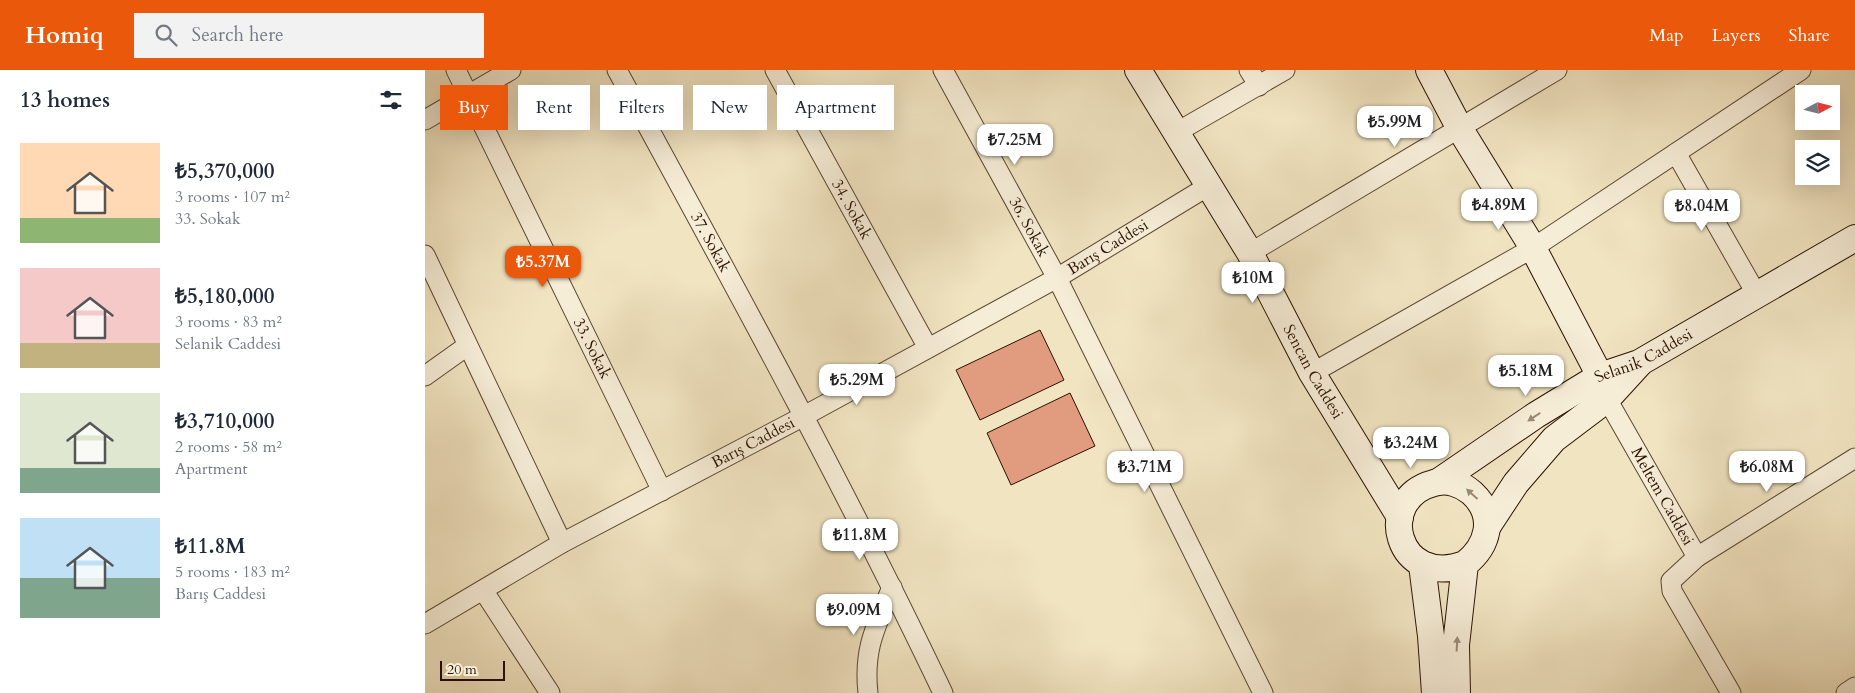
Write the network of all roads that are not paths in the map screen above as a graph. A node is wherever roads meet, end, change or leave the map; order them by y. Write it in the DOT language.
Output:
graph roads {
  1 [pos="456,70"];
  2 [pos="511,70"];
  3 [pos="617,70"];
  4 [pos="775,70"];
  5 [pos="943,70"];
  6 [pos="1138,70"];
  7 [pos="1249,70"];
  8 [pos="1285,70"];
  9 [pos="1429,70"];
  10 [pos="1557,70"];
  11 [pos="1801,70"];
  12 [pos="462,85"];
  13 [pos="486,85"];
  14 [pos="1259,86"];
  15 [pos="440,111"];
  16 [pos="425,120"];
  17 [pos="1460,129"];
  18 [pos="484,130"];
  19 [pos="1177,132"];
  20 [pos="1676,153"];
  21 [pos="1210,186"];
  22 [pos="1855,238"];
  23 [pos="1533,248"];
  24 [pos="1250,253"];
  25 [pos="425,255"];
  26 [pos="1057,278"];
  27 [pos="1757,295"];
  28 [pos="467,346"];
  29 [pos="929,348"];
  30 [pos="1312,373"];
  31 [pos="425,376"];
  32 [pos="1603,387"];
  33 [pos="804,416"];
  34 [pos="1855,458"];
  35 [pos="1438,482"];
  36 [pos="662,491"];
  37 [pos="1399,517"];
  38 [pos="1487,527"];
  39 [pos="562,543"];
  40 [pos="1697,557"];
  41 [pos="1465,564"];
  42 [pos="1422,565"];
  43 [pos="892,586"];
  44 [pos="483,590"];
  45 [pos="425,624"];
  46 [pos="1855,687"];
  47 [pos="550,693"];
  48 [pos="868,693"];
  49 [pos="943,693"];
  50 [pos="1263,693"];
  51 [pos="1435,693"];
  52 [pos="1457,693"];
  53 [pos="1731,693"];
  54 [pos="1846,693"];
  1 -- 12 [label="street, 33. Sokak"];
  2 -- 13 [label="street"];
  3 -- 33 [label="street, 37. Sokak"];
  4 -- 29 [label="street, 34. Sokak"];
  5 -- 26 [label="street, 36. Sokak"];
  6 -- 19 [label="street, Sencan Caddesi"];
  7 -- 14 [label="street"];
  8 -- 14 [label="street"];
  9 -- 17 [label="street, Meltem Caddesi"];
  10 -- 17 [label="street"];
  11 -- 20 [label="street"];
  14 -- 19 [label="street"];
  15 -- 16 [label="street"];
  17 -- 23 [label="street, Meltem Caddesi"];
  17 -- 24 [label="street"];
  18 -- 36 [label="street, 33. Sokak"];
  19 -- 21 [label="street, Sencan Caddesi"];
  20 -- 23 [label="street"];
  20 -- 27 [label="street"];
  21 -- 24 [label="street, Sencan Caddesi"];
  21 -- 26 [label="street, Barış Caddesi"];
  22 -- 27 [label="street, Selanik Caddesi"];
  23 -- 30 [label="street"];
  23 -- 32 [label="street, Meltem Caddesi"];
  24 -- 30 [label="street, Sencan Caddesi"];
  25 -- 28 [label="street"];
  26 -- 29 [label="street, Barış Caddesi"];
  26 -- 50 [label="street, 36. Sokak"];
  27 -- 32 [label="street, Selanik Caddesi"];
  28 -- 31 [label="street"];
  28 -- 39 [label="street"];
  29 -- 33 [label="street, Barış Caddesi"];
  30 -- 37 [label="street, Sencan Caddesi"];
  32 -- 35 [label="street, Selanik Caddesi, one-way"];
  32 -- 38 [label="street"];
  32 -- 40 [label="street, Meltem Caddesi"];
  33 -- 36 [label="street, Barış Caddesi"];
  33 -- 43 [label="street, 37. Sokak"];
  34 -- 40 [label="street"];
  35 -- 37 [label="street"];
  38 -- 35 [label="street, one-way"];
  36 -- 39 [label="street, Barış Caddesi"];
  37 -- 42 [label="street"];
  38 -- 41 [label="street"];
  39 -- 44 [label="street, Barış Caddesi"];
  40 -- 53 [label="street, Meltem Caddesi"];
  41 -- 42 [label="street"];
  52 -- 41 [label="street, one-way"];
  42 -- 51 [label="street"];
  43 -- 48 [label="street"];
  43 -- 49 [label="street, 37. Sokak"];
  44 -- 45 [label="street, Barış Caddesi"];
  44 -- 47 [label="street"];
  46 -- 54 [label="street"];
}
